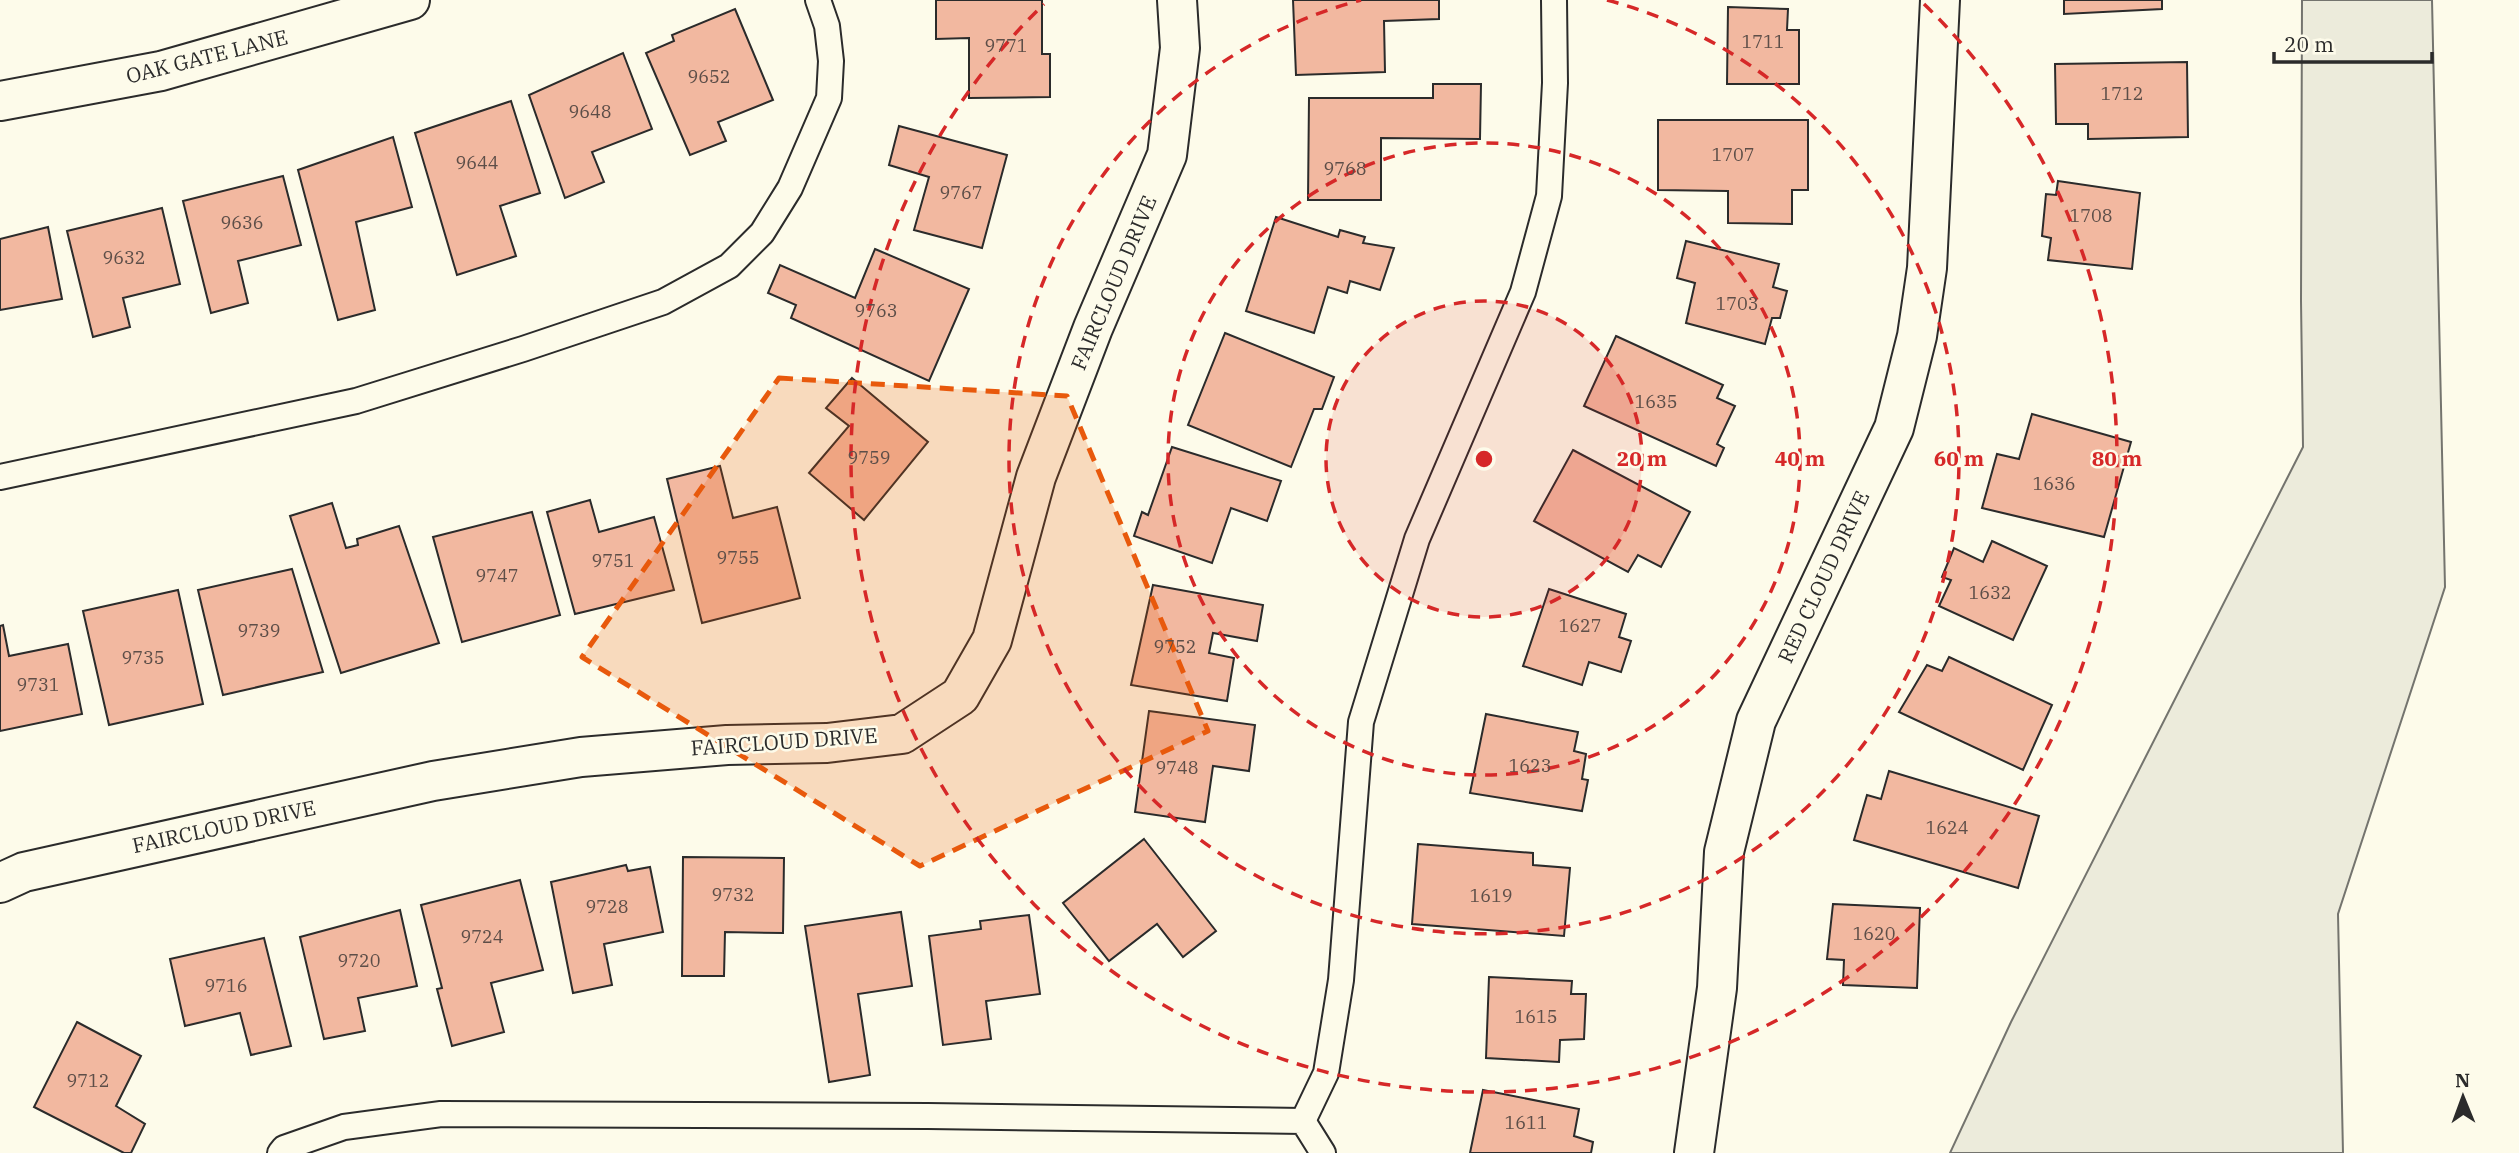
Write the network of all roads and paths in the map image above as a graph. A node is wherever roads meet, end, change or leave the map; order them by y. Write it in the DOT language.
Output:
graph roads {
  1 [pos="410,0"];
  2 [pos="818,0"];
  3 [pos="1177,0"];
  4 [pos="1554,0"];
  5 [pos="1940,0"];
  6 [pos="0,102"];
  7 [pos="0,477"];
  8 [pos="0,883"];
  9 [pos="1303,1121"];
  10 [pos="280,1153"];
  11 [pos="1323,1153"];
  12 [pos="1694,1153"];
  1 -- 6 [label="street, OAK GATE LANE"];
  2 -- 7 [label="lane"];
  3 -- 8 [label="street, FAIRCLOUD DRIVE"];
  4 -- 9 [label="lane"];
  5 -- 12 [label="street, RED CLOUD DRIVE"];
  9 -- 10 [label="lane"];
  9 -- 11 [label="lane"];
}
